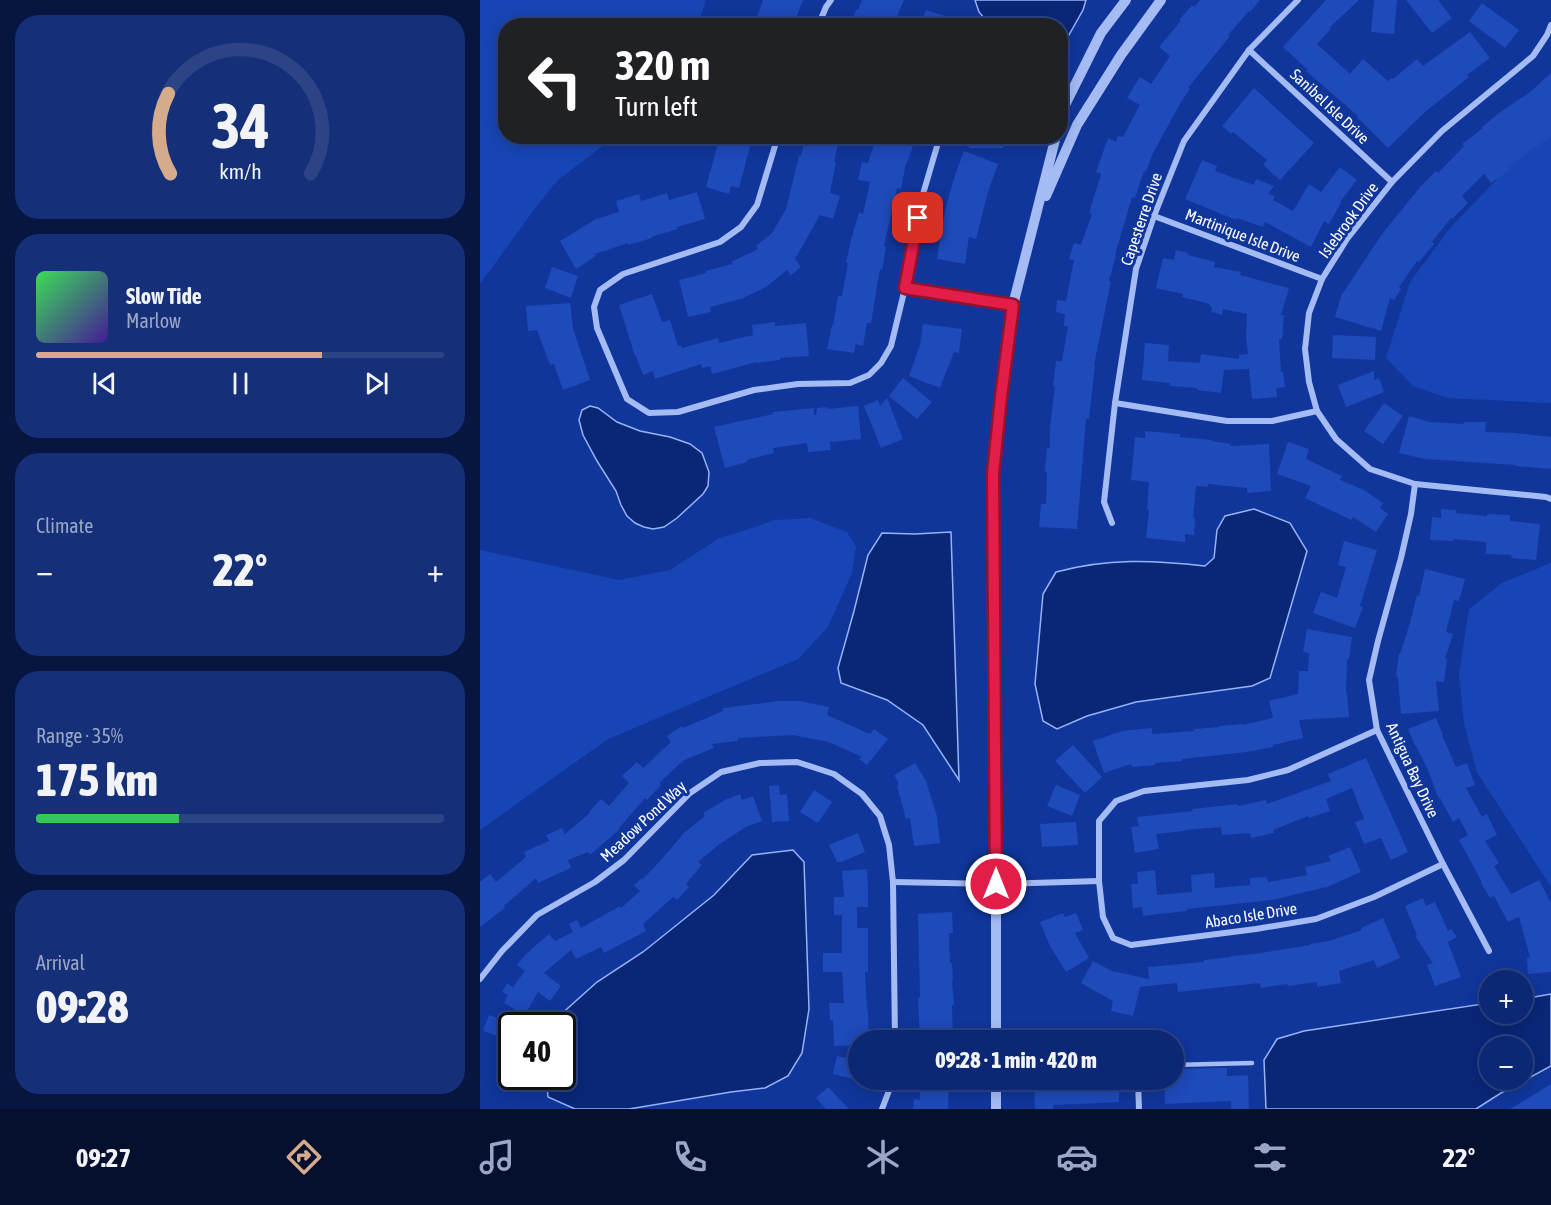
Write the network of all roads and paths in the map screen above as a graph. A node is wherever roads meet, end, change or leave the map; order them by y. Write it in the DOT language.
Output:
graph roads {
  1 [pos="831,0"];
  2 [pos="1126,0"];
  3 [pos="1161,0"];
  4 [pos="1298,0"];
  5 [pos="821,18"];
  6 [pos="1551,25"];
  7 [pos="1249,50"];
  8 [pos="1068,99"];
  9 [pos="776,144"];
  10 [pos="938,144"];
  11 [pos="1054,144"];
  12 [pos="1392,182"];
  13 [pos="1154,216"];
  14 [pos="1033,224"];
  15 [pos="1322,279"];
  16 [pos="905,288"];
  17 [pos="1013,305"];
  18 [pos="1115,403"];
  19 [pos="1317,411"];
  20 [pos="1414,484"];
  21 [pos="1551,500"];
  22 [pos="1112,523"];
  23 [pos="1377,730"];
  24 [pos="1443,864"];
  25 [pos="1099,881"];
  26 [pos="893,882"];
  27 [pos="996,884"];
  28 [pos="1490,951"];
  29 [pos="480,979"];
  30 [pos="895,1030"];
  31 [pos="996,1030"];
  32 [pos="1252,1063"];
  33 [pos="1184,1065"];
  34 [pos="889,1090"];
  35 [pos="996,1090"];
  36 [pos="1138,1090"];
  37 [pos="882,1109"];
  38 [pos="996,1109"];
  39 [pos="1139,1109"];
  1 -- 5 [label="street"];
  2 -- 8 [label="street"];
  3 -- 14 [label="street"];
  4 -- 7 [label="street, Capesterre Drive"];
  6 -- 12 [label="street, Islebrook Drive"];
  7 -- 12 [label="street, Sanibel Isle Drive"];
  7 -- 13 [label="street, Capesterre Drive"];
  9 -- 16 [label="street"];
  10 -- 16 [label="street"];
  11 -- 14 [label="street"];
  12 -- 15 [label="street, Islebrook Drive"];
  13 -- 15 [label="street, Martinique Isle Drive"];
  13 -- 18 [label="street, Capesterre Drive"];
  14 -- 17 [label="street"];
  15 -- 19 [label="street, Islebrook Drive"];
  16 -- 17 [label="street"];
  17 -- 27 [label="street"];
  18 -- 19 [label="street"];
  18 -- 22 [label="street, Capesterre Drive"];
  19 -- 20 [label="street, Islebrook Drive"];
  20 -- 21 [label="street, Islebrook Drive"];
  20 -- 23 [label="street, Antigua Bay Drive"];
  23 -- 24 [label="street, Antigua Bay Drive"];
  23 -- 25 [label="street, Abaco Isle Drive"];
  24 -- 25 [label="street, Abaco Isle Drive"];
  24 -- 28 [label="street, Antigua Bay Drive"];
  25 -- 27 [label="street"];
  26 -- 27 [label="street"];
  26 -- 29 [label="street, Meadow Pond Way"];
  26 -- 30 [label="street, Meadow Pond Way"];
  27 -- 31 [label="street"];
  32 -- 33 [label="lane"];
  34 -- 37 [label="street"];
  35 -- 38 [label="street"];
  36 -- 39 [label="street"];
}
